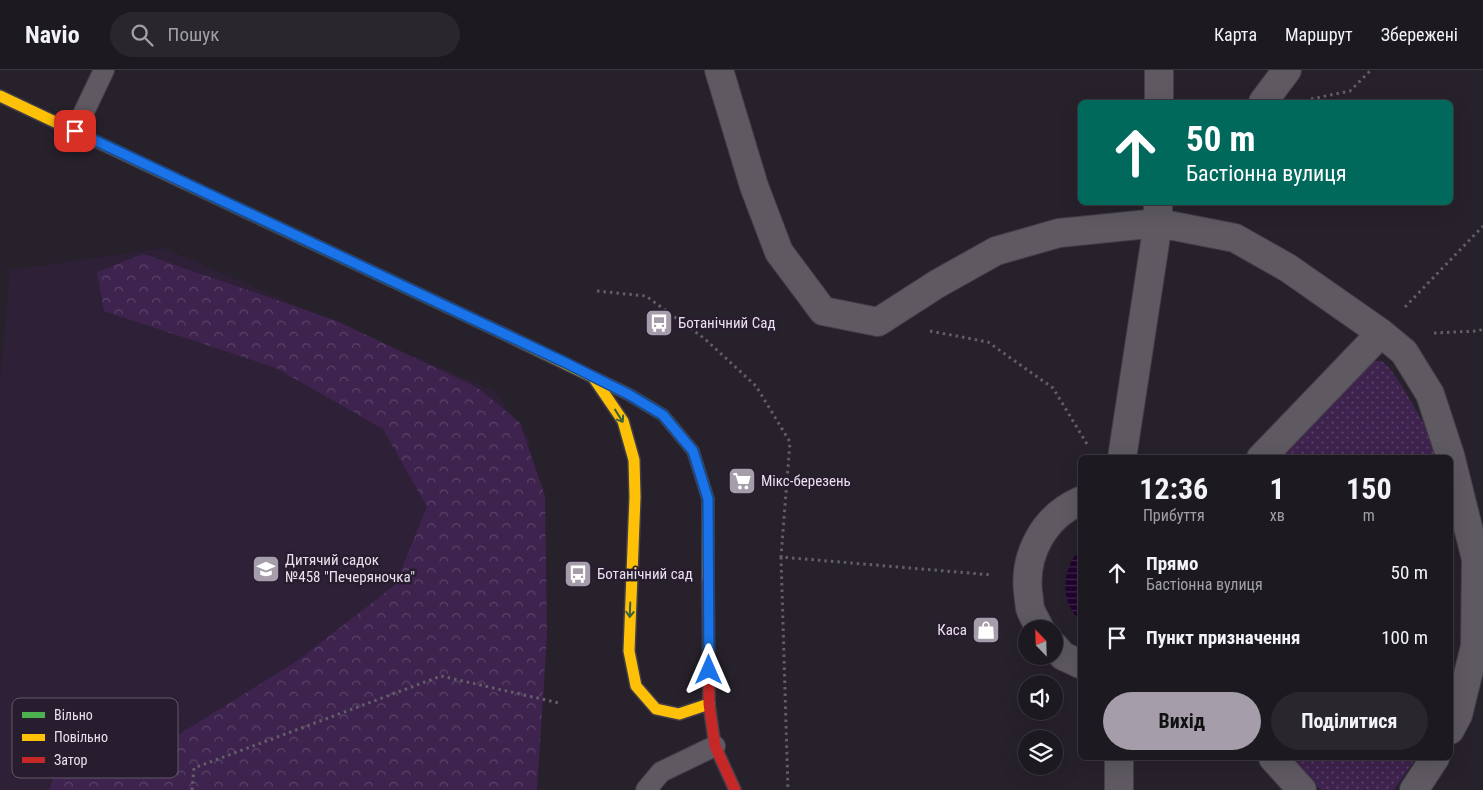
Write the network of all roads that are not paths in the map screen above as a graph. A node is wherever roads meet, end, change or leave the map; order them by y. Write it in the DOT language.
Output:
graph roads {
  1 [pos="104,70"];
  2 [pos="719,70"];
  3 [pos="1159,70"];
  4 [pos="1286,70"];
  5 [pos="0,96"];
  6 [pos="1159,100"];
  7 [pos="1264,100"];
  8 [pos="75,131"];
  9 [pos="1171,205"];
  10 [pos="1158,212"];
  11 [pos="1381,333"];
  12 [pos="592,375"];
  13 [pos="1122,455"];
  14 [pos="1264,455"];
  15 [pos="1450,455"];
  16 [pos="1453,467"];
  17 [pos="1078,503"];
  18 [pos="1036,620"];
  19 [pos="1063,656"];
  20 [pos="1078,663"];
  21 [pos="709,704"];
  22 [pos="1453,724"];
  23 [pos="715,746"];
  24 [pos="1119,760"];
  25 [pos="1275,760"];
  26 [pos="1434,760"];
  27 [pos="646,790"];
  28 [pos="734,790"];
  29 [pos="1120,790"];
  30 [pos="1302,790"];
  31 [pos="1414,790"];
  1 -- 8 [label="lane"];
  2 -- 10 [label="street"];
  3 -- 6 [label="street"];
  4 -- 7 [label="street"];
  5 -- 8 [label="street"];
  8 -- 12 [label="street"];
  9 -- 10 [label="street"];
  10 -- 11 [label="street"];
  10 -- 13 [label="street"];
  11 -- 14 [label="street"];
  11 -- 15 [label="street"];
  12 -- 21 [label="street"];
  12 -- 21 [label="street, one-way"];
  16 -- 22 [label="street"];
  17 -- 18 [label="street"];
  19 -- 20 [label="street"];
  21 -- 23 [label="street"];
  23 -- 27 [label="lane"];
  23 -- 28 [label="street"];
  24 -- 29 [label="street"];
  25 -- 30 [label="street"];
  26 -- 31 [label="street"];
}
